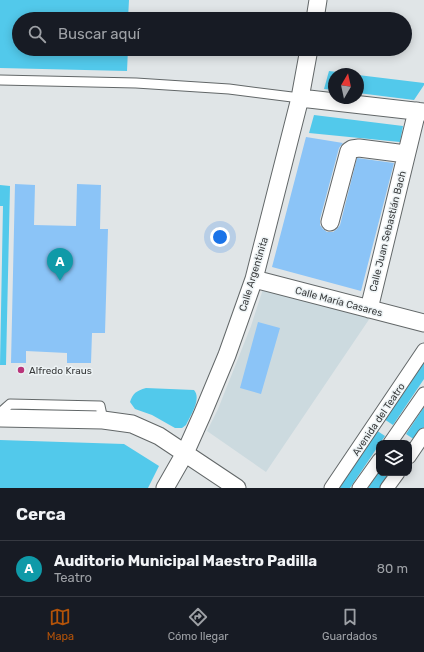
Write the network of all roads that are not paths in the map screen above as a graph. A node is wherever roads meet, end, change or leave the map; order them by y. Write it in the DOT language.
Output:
graph roads {
  1 [pos="318,0"];
  2 [pos="316,12"];
  3 [pos="308,56"];
  4 [pos="0,80"];
  5 [pos="300,98"];
  6 [pos="420,112"];
  7 [pos="406,154"];
  8 [pos="330,222"];
  9 [pos="254,279"];
  10 [pos="368,308"];
  11 [pos="424,323"];
  12 [pos="424,350"];
  13 [pos="424,394"];
  14 [pos="0,413"];
  15 [pos="0,418"];
  16 [pos="103,420"];
  17 [pos="424,435"];
  18 [pos="392,440"];
  19 [pos="185,453"];
  20 [pos="412,453"];
  21 [pos="376,464"];
  22 [pos="396,476"];
  23 [pos="166,488"];
  24 [pos="238,488"];
  25 [pos="331,488"];
  26 [pos="360,488"];
  27 [pos="388,488"];
  1 -- 2 [label="street"];
  3 -- 5 [label="street, Calle Argentinita"];
  4 -- 5 [label="lane"];
  5 -- 6 [label="street"];
  5 -- 9 [label="street, Calle Argentinita"];
  6 -- 7 [label="street, Calle Juan Sebastián Bach"];
  7 -- 8 [label="street"];
  7 -- 10 [label="street, Calle Juan Sebastián Bach"];
  9 -- 10 [label="street, Calle María Casares"];
  9 -- 19 [label="street, Calle Argentinita"];
  10 -- 11 [label="street, Calle María Casares"];
  12 -- 25 [label="street, Avenida del Teatro"];
  13 -- 18 [label="street"];
  14 -- 16 [label="lane"];
  15 -- 16 [label="street"];
  16 -- 19 [label="street"];
  17 -- 20 [label="street"];
  19 -- 23 [label="street, Calle Argentinita"];
  19 -- 24 [label="street"];
  21 -- 26 [label="street"];
  22 -- 27 [label="street"];
}
